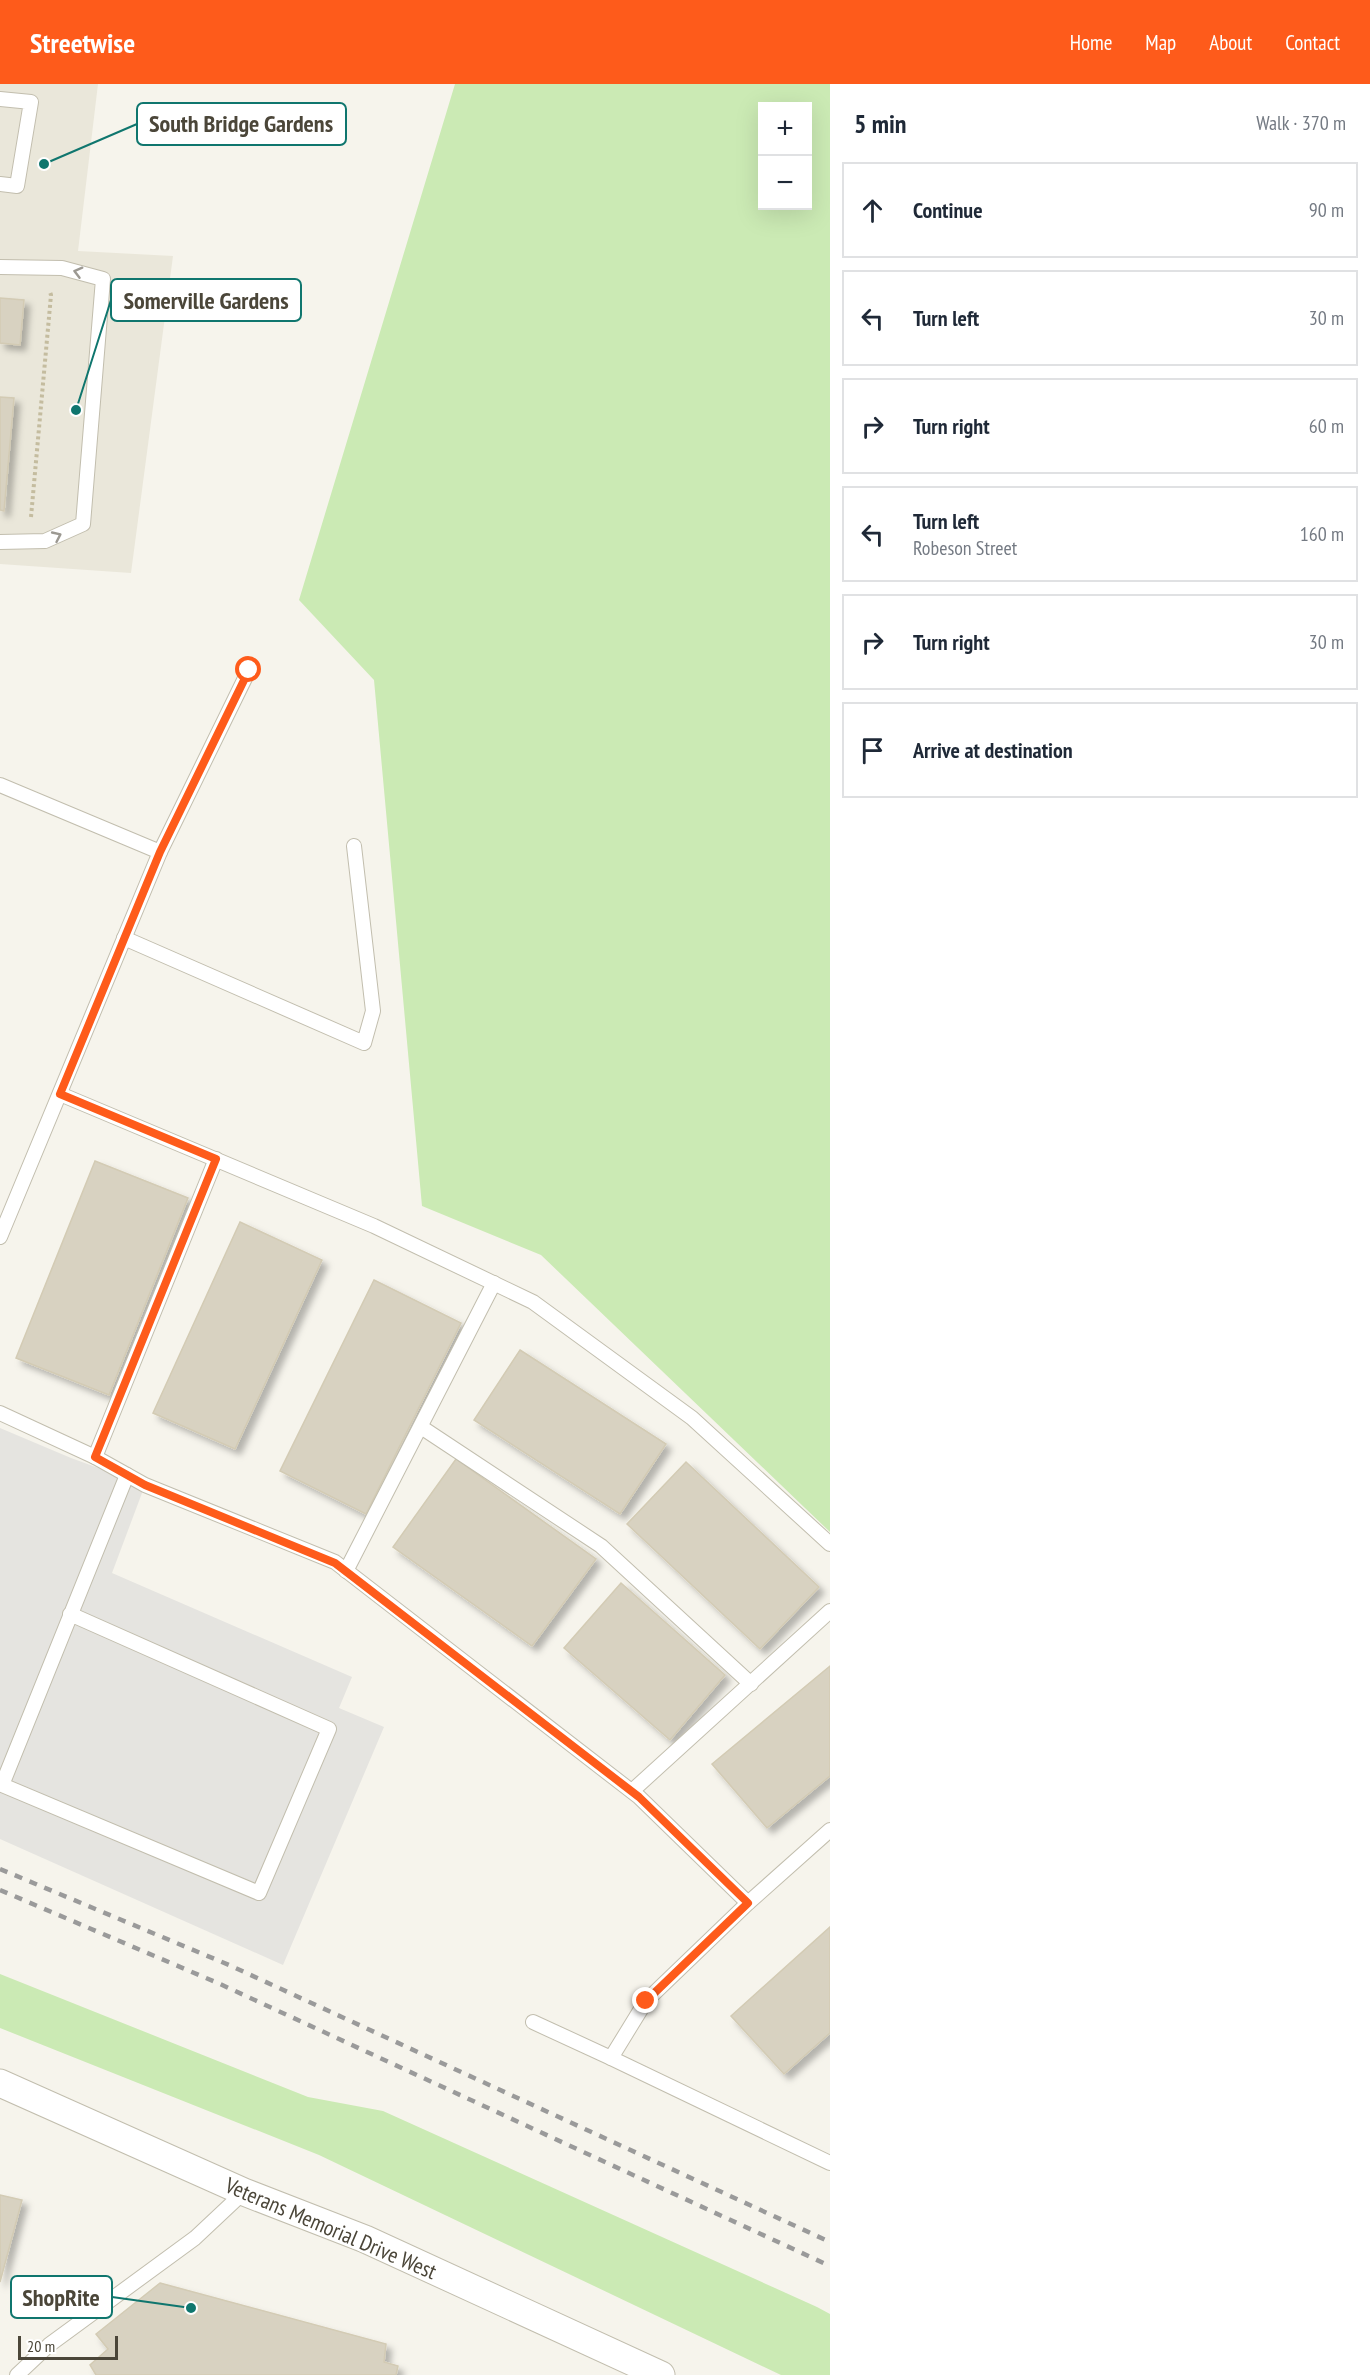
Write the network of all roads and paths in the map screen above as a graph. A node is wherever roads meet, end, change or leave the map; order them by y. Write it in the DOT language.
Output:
graph roads {
  1 [pos="0,99"];
  2 [pos="0,184"];
  3 [pos="0,267"];
  4 [pos="47,286"];
  5 [pos="31,524"];
  6 [pos="0,542"];
  7 [pos="249,670"];
  8 [pos="0,785"];
  9 [pos="354,846"];
  10 [pos="160,852"];
  11 [pos="124,938"];
  12 [pos="60,1094"];
  13 [pos="216,1159"];
  14 [pos="0,1237"];
  15 [pos="494,1283"];
  16 [pos="0,1413"];
  17 [pos="421,1426"];
  18 [pos="95,1457"];
  19 [pos="127,1475"];
  20 [pos="830,1544"];
  21 [pos="346,1571"];
  22 [pos="830,1611"];
  23 [pos="70,1614"];
  24 [pos="751,1684"];
  25 [pos="632,1791"];
  26 [pos="830,1830"];
  27 [pos="748,1903"];
  28 [pos="533,2022"];
  29 [pos="611,2058"];
  30 [pos="0,2083"];
  31 [pos="830,2163"];
  32 [pos="244,2192"];
  33 [pos="17,2375"];
  34 [pos="661,2375"];
  1 -- 2 [label="lane"];
  6 -- 3 [label="lane, one-way"];
  4 -- 5 [label="path"];
  7 -- 10 [label="lane"];
  8 -- 10 [label="lane"];
  9 -- 11 [label="lane"];
  10 -- 11 [label="lane"];
  11 -- 12 [label="lane"];
  12 -- 13 [label="lane"];
  12 -- 14 [label="lane"];
  13 -- 15 [label="lane"];
  13 -- 18 [label="lane"];
  15 -- 17 [label="lane"];
  15 -- 20 [label="lane"];
  16 -- 18 [label="lane"];
  17 -- 21 [label="lane"];
  17 -- 24 [label="lane"];
  18 -- 19 [label="lane"];
  19 -- 21 [label="lane"];
  19 -- 23 [label="lane"];
  21 -- 25 [label="lane"];
  22 -- 24 [label="lane"];
  23 -- 23 [label="lane"];
  24 -- 25 [label="lane"];
  25 -- 27 [label="lane"];
  26 -- 27 [label="lane"];
  27 -- 29 [label="lane"];
  28 -- 29 [label="lane"];
  29 -- 31 [label="lane"];
  30 -- 32 [label="street, Veterans Memorial Drive West"];
  32 -- 33 [label="lane"];
  32 -- 34 [label="street, Veterans Memorial Drive West"];
}
